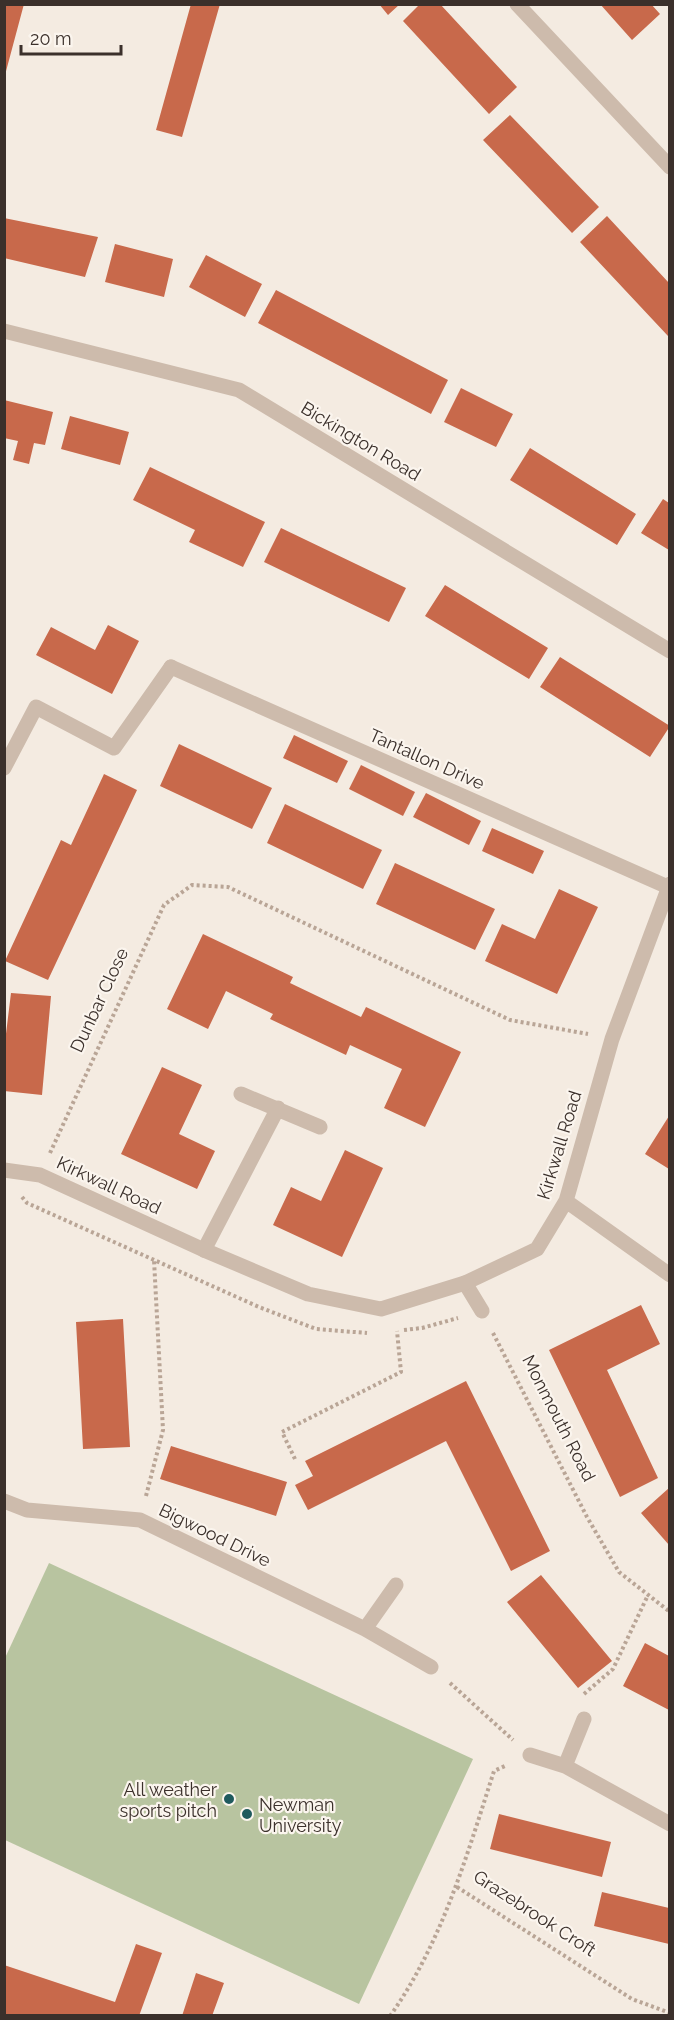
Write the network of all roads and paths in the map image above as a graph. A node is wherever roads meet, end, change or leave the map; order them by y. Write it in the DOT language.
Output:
graph roads {
  1 [pos="517,4"];
  2 [pos="669,167"];
  3 [pos="4,331"];
  4 [pos="669,651"];
  5 [pos="4,768"];
  6 [pos="669,886"];
  7 [pos="612,1039"];
  8 [pos="241,1094"];
  9 [pos="278,1108"];
  10 [pos="320,1127"];
  11 [pos="4,1170"];
  12 [pos="40,1175"];
  13 [pos="566,1201"];
  14 [pos="204,1251"];
  15 [pos="154,1259"];
  16 [pos="669,1275"];
  17 [pos="465,1283"];
  18 [pos="482,1311"];
  19 [pos="397,1331"];
  20 [pos="295,1459"];
  21 [pos="4,1501"];
  22 [pos="140,1520"];
  23 [pos="396,1585"];
  24 [pos="648,1595"];
  25 [pos="669,1612"];
  26 [pos="365,1629"];
  27 [pos="432,1666"];
  28 [pos="584,1719"];
  29 [pos="530,1755"];
  30 [pos="565,1767"];
  31 [pos="669,1824"];
  32 [pos="457,1887"];
  33 [pos="669,2013"];
  34 [pos="390,2016"];
  1 -- 2 [label="street"];
  3 -- 4 [label="street, Bickington Road"];
  5 -- 6 [label="street, Tantallon Drive"];
  6 -- 7 [label="street, Kirkwall Road"];
  7 -- 12 [label="path, Dunbar Close"];
  7 -- 13 [label="street, Kirkwall Road"];
  8 -- 9 [label="street"];
  9 -- 10 [label="street"];
  9 -- 14 [label="street"];
  11 -- 12 [label="street, Kirkwall Road"];
  12 -- 14 [label="street, Kirkwall Road"];
  13 -- 16 [label="street"];
  13 -- 17 [label="street, Kirkwall Road"];
  14 -- 17 [label="street, Kirkwall Road"];
  15 -- 22 [label="path"];
  17 -- 18 [label="street"];
  18 -- 24 [label="path, Monmouth Road"];
  19 -- 20 [label="path"];
  21 -- 22 [label="street, Bigwood Drive"];
  22 -- 26 [label="street, Bigwood Drive"];
  23 -- 26 [label="street"];
  24 -- 25 [label="path"];
  24 -- 28 [label="path"];
  26 -- 27 [label="street, Bigwood Drive"];
  27 -- 29 [label="path"];
  28 -- 30 [label="street"];
  29 -- 30 [label="street"];
  29 -- 32 [label="path, Grazebrook Croft"];
  30 -- 31 [label="street"];
  32 -- 33 [label="path, Grazebrook Croft"];
  32 -- 34 [label="path"];
}
